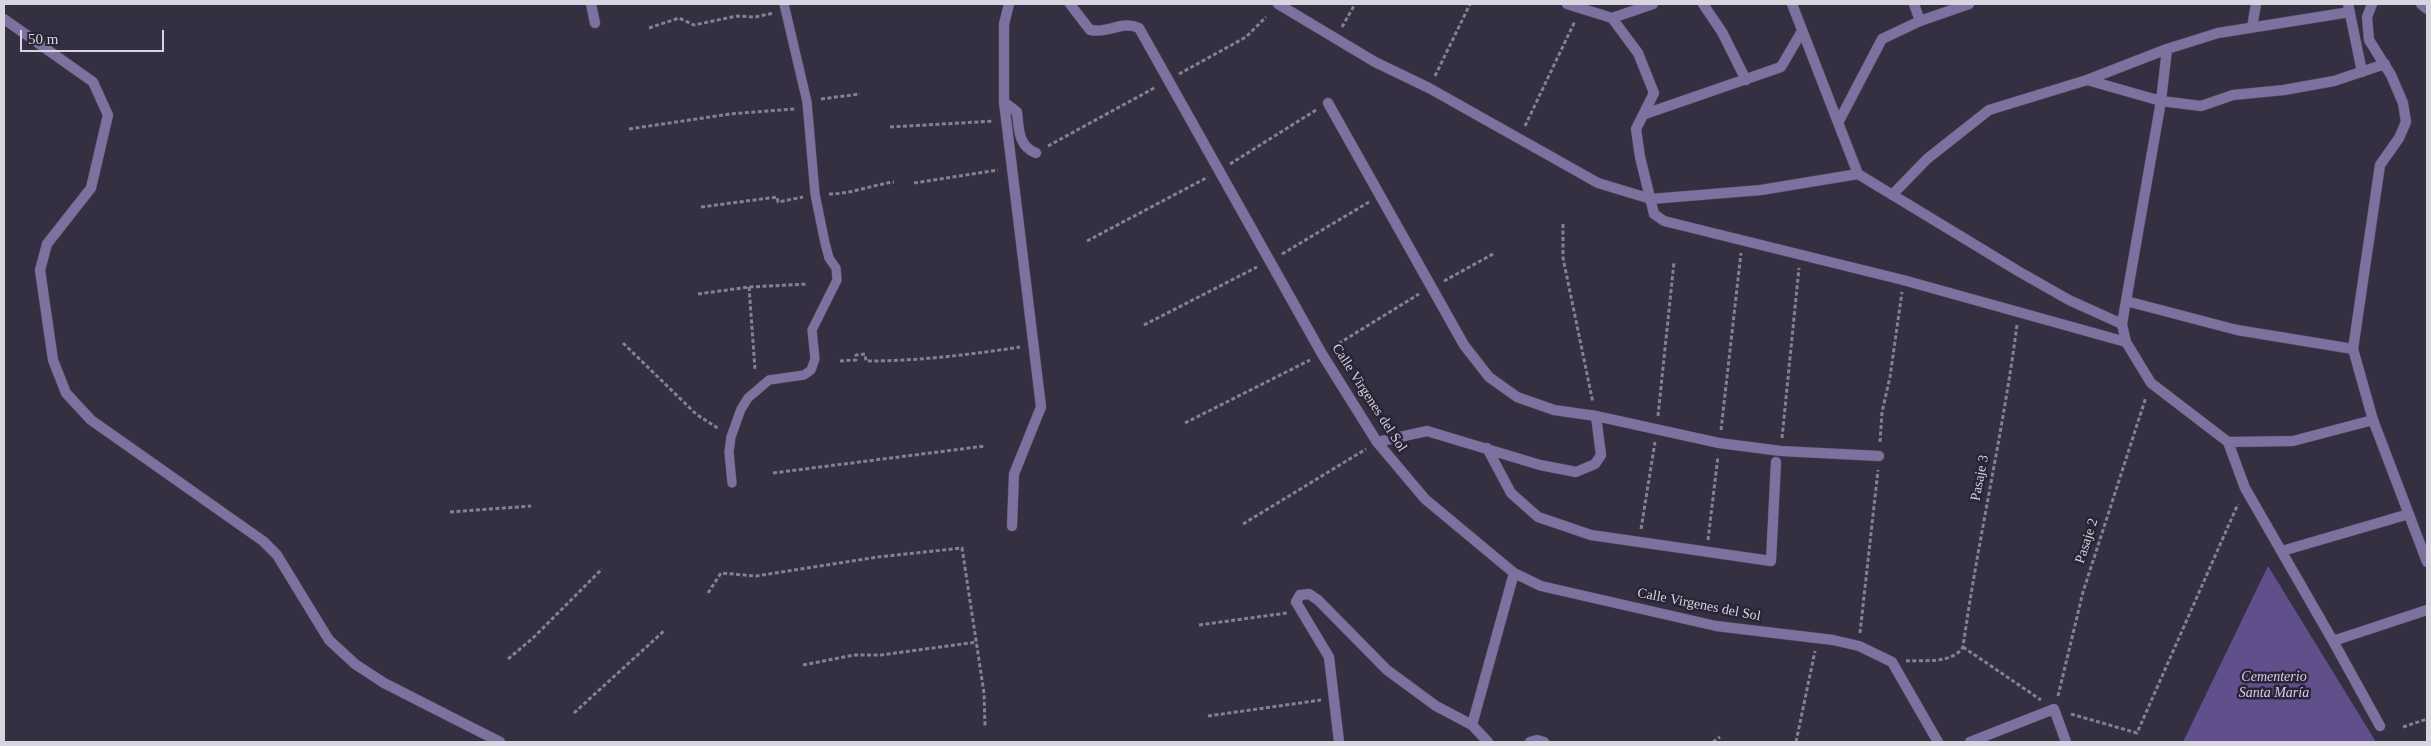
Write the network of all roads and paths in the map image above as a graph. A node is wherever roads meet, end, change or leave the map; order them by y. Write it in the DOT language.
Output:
graph roads {
  1 [pos="590,4"];
  2 [pos="1009,4"];
  3 [pos="1070,4"];
  4 [pos="1278,4"];
  5 [pos="1355,4"];
  6 [pos="1470,4"];
  7 [pos="1567,4"];
  8 [pos="1653,4"];
  9 [pos="1702,4"];
  10 [pos="1792,4"];
  11 [pos="1914,4"];
  12 [pos="1969,4"];
  13 [pos="2256,4"];
  14 [pos="2372,4"];
  15 [pos="2421,4"];
  16 [pos="1582,6"];
  17 [pos="785,7"];
  18 [pos="2349,8"];
  19 [pos="2427,8"];
  20 [pos="1266,17"];
  21 [pos="1612,18"];
  22 [pos="4,19"];
  23 [pos="1920,21"];
  24 [pos="595,23"];
  25 [pos="2252,27"];
  26 [pos="649,28"];
  27 [pos="1802,31"];
  28 [pos="1336,38"];
  29 [pos="2166,49"];
  30 [pos="2385,64"];
  31 [pos="2362,72"];
  32 [pos="1170,80"];
  33 [pos="1746,80"];
  34 [pos="2087,80"];
  35 [pos="1429,88"];
  36 [pos="860,94"];
  37 [pos="2161,100"];
  38 [pos="1004,102"];
  39 [pos="1328,103"];
  40 [pos="807,105"];
  41 [pos="1645,114"];
  42 [pos="1007,121"];
  43 [pos="1838,123"];
  44 [pos="890,127"];
  45 [pos="629,129"];
  46 [pos="1520,138"];
  47 [pos="1036,153"];
  48 [pos="1012,168"];
  49 [pos="1858,174"];
  50 [pos="894,182"];
  51 [pos="914,183"];
  52 [pos="815,194"];
  53 [pos="826,194"];
  54 [pos="1892,195"];
  55 [pos="1651,199"];
  56 [pos="701,207"];
  57 [pos="1563,224"];
  58 [pos="1742,240"];
  59 [pos="1493,254"];
  60 [pos="1800,254"];
  61 [pos="1674,262"];
  62 [pos="808,284"];
  63 [pos="749,288"];
  64 [pos="1432,288"];
  65 [pos="698,294"];
  66 [pos="2126,301"];
  67 [pos="2018,314"];
  68 [pos="2122,324"];
  69 [pos="2126,342"];
  70 [pos="624,343"];
  71 [pos="1035,345"];
  72 [pos="2353,349"];
  73 [pos="1322,354"];
  74 [pos="840,361"];
  75 [pos="755,368"];
  76 [pos="2150,382"];
  77 [pos="1596,416"];
  78 [pos="2373,420"];
  79 [pos="1186,423"];
  80 [pos="1657,429"];
  81 [pos="731,437"];
  82 [pos="1377,442"];
  83 [pos="2228,442"];
  84 [pos="1719,443"];
  85 [pos="985,446"];
  86 [pos="1486,448"];
  87 [pos="1781,451"];
  88 [pos="1879,456"];
  89 [pos="1776,462"];
  90 [pos="773,473"];
  91 [pos="732,483"];
  92 [pos="2245,488"];
  93 [pos="531,506"];
  94 [pos="450,512"];
  95 [pos="2409,514"];
  96 [pos="1243,524"];
  97 [pos="1012,526"];
  98 [pos="1639,542"];
  99 [pos="2282,551"];
  100 [pos="1706,552"];
  101 [pos="2427,562"];
  102 [pos="602,569"];
  103 [pos="1514,573"];
  104 [pos="708,593"];
  105 [pos="2427,610"];
  106 [pos="1300,611"];
  107 [pos="1199,625"];
  108 [pos="665,630"];
  109 [pos="1817,638"];
  110 [pos="2333,641"];
  111 [pos="977,642"];
  112 [pos="1963,647"];
  113 [pos="508,659"];
  114 [pos="1892,662"];
  115 [pos="803,665"];
  116 [pos="1334,698"];
  117 [pos="2054,709"];
  118 [pos="574,713"];
  119 [pos="1208,716"];
  120 [pos="2427,719"];
  121 [pos="1472,725"];
  122 [pos="984,726"];
  123 [pos="2380,726"];
  124 [pos="2403,727"];
  125 [pos="1720,737"];
  126 [pos="500,742"];
  127 [pos="1339,742"];
  128 [pos="1488,742"];
  129 [pos="1530,742"];
  130 [pos="1544,742"];
  131 [pos="1713,742"];
  132 [pos="1796,742"];
  133 [pos="1938,742"];
  134 [pos="1970,742"];
  135 [pos="2066,742"];
  1 -- 24 [label="street"];
  2 -- 38 [label="street"];
  3 -- 32 [label="street, Calle Virgenes del Sol"];
  4 -- 28 [label="street"];
  5 -- 28 [label="path"];
  6 -- 35 [label="path"];
  7 -- 16 [label="street"];
  8 -- 21 [label="street"];
  9 -- 33 [label="street"];
  10 -- 27 [label="street"];
  11 -- 23 [label="street"];
  12 -- 23 [label="street"];
  13 -- 25 [label="street"];
  14 -- 30 [label="street"];
  15 -- 19 [label="street"];
  16 -- 21 [label="street"];
  16 -- 46 [label="path"];
  17 -- 26 [label="path"];
  17 -- 40 [label="lane"];
  18 -- 25 [label="street"];
  18 -- 31 [label="street"];
  20 -- 32 [label="path"];
  21 -- 41 [label="street"];
  22 -- 126 [label="street"];
  23 -- 43 [label="street"];
  25 -- 29 [label="street"];
  27 -- 33 [label="street"];
  27 -- 43 [label="street"];
  28 -- 35 [label="street"];
  29 -- 34 [label="street"];
  29 -- 37 [label="street"];
  30 -- 31 [label="street"];
  30 -- 72 [label="street"];
  31 -- 37 [label="street"];
  32 -- 47 [label="path"];
  32 -- 73 [label="street, Calle Virgenes del Sol"];
  33 -- 41 [label="street"];
  34 -- 37 [label="street"];
  34 -- 54 [label="street"];
  35 -- 46 [label="street"];
  36 -- 40 [label="path"];
  37 -- 66 [label="street"];
  38 -- 42 [label="street"];
  38 -- 47 [label="street"];
  39 -- 64 [label="street"];
  40 -- 45 [label="path"];
  40 -- 52 [label="lane"];
  41 -- 55 [label="street"];
  42 -- 44 [label="path"];
  42 -- 48 [label="street"];
  43 -- 49 [label="street"];
  46 -- 55 [label="street"];
  48 -- 51 [label="path"];
  48 -- 71 [label="street"];
  49 -- 54 [label="street"];
  49 -- 55 [label="street"];
  50 -- 53 [label="path"];
  52 -- 56 [label="path"];
  52 -- 81 [label="lane"];
  54 -- 68 [label="street"];
  55 -- 58 [label="street"];
  57 -- 77 [label="path"];
  58 -- 60 [label="street"];
  58 -- 84 [label="path"];
  59 -- 64 [label="path"];
  60 -- 67 [label="street"];
  60 -- 87 [label="path"];
  61 -- 80 [label="path"];
  62 -- 63 [label="path"];
  63 -- 65 [label="path"];
  63 -- 75 [label="path"];
  64 -- 73 [label="path"];
  64 -- 77 [label="street"];
  66 -- 68 [label="street"];
  66 -- 72 [label="street"];
  67 -- 69 [label="street"];
  67 -- 112 [label="path, Pasaje 3"];
  68 -- 69 [label="street"];
  69 -- 76 [label="street"];
  70 -- 81 [label="path"];
  71 -- 74 [label="path"];
  71 -- 97 [label="street"];
  72 -- 78 [label="street"];
  73 -- 79 [label="path"];
  73 -- 82 [label="street, Calle Virgenes del Sol"];
  76 -- 83 [label="street"];
  76 -- 117 [label="path, Pasaje 2"];
  77 -- 80 [label="street"];
  77 -- 86 [label="street"];
  78 -- 83 [label="street"];
  78 -- 95 [label="street"];
  80 -- 84 [label="street"];
  80 -- 98 [label="path"];
  81 -- 91 [label="lane"];
  82 -- 86 [label="street"];
  82 -- 96 [label="path"];
  82 -- 103 [label="street, Calle Virgenes del Sol"];
  83 -- 92 [label="street"];
  84 -- 87 [label="street"];
  84 -- 100 [label="path"];
  85 -- 90 [label="path"];
  86 -- 98 [label="street"];
  87 -- 88 [label="street"];
  89 -- 100 [label="street"];
  92 -- 99 [label="street"];
  92 -- 117 [label="path"];
  93 -- 94 [label="path"];
  95 -- 99 [label="street"];
  95 -- 101 [label="street"];
  98 -- 100 [label="street"];
  99 -- 110 [label="street"];
  102 -- 113 [label="path"];
  103 -- 109 [label="street, Calle Virgenes del Sol"];
  103 -- 121 [label="street"];
  104 -- 111 [label="path"];
  105 -- 110 [label="street"];
  106 -- 107 [label="path"];
  106 -- 116 [label="street"];
  106 -- 121 [label="street"];
  108 -- 118 [label="path"];
  109 -- 114 [label="street, Calle Virgenes del Sol"];
  109 -- 132 [label="path"];
  110 -- 123 [label="street"];
  111 -- 115 [label="path"];
  111 -- 122 [label="path"];
  112 -- 114 [label="path"];
  112 -- 117 [label="path"];
  114 -- 133 [label="street"];
  116 -- 119 [label="path"];
  116 -- 127 [label="street"];
  117 -- 134 [label="street"];
  117 -- 135 [label="street"];
  120 -- 124 [label="path"];
  121 -- 128 [label="street"];
  125 -- 131 [label="path"];
  129 -- 130 [label="street"];
}
